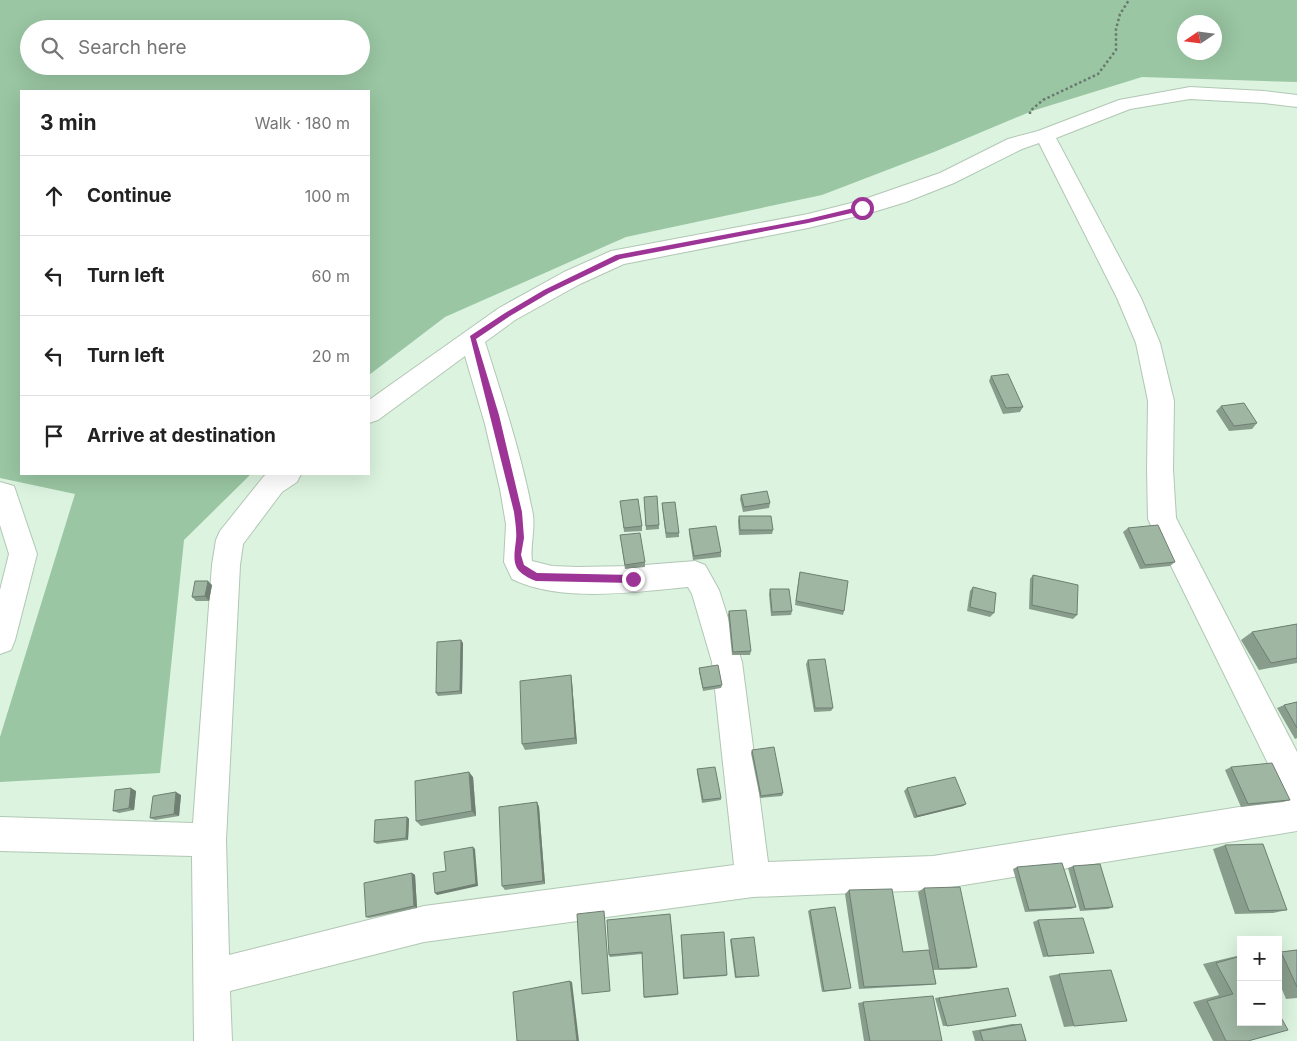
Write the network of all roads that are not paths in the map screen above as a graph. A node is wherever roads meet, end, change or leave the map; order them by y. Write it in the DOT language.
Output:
graph roads {
  1 [pos="1297,102"];
  2 [pos="1045,135"];
  3 [pos="472,338"];
  4 [pos="370,412"];
  5 [pos="287,475"];
  6 [pos="0,493"];
  7 [pos="0,640"];
  8 [pos="1297,786"];
  9 [pos="1297,814"];
  10 [pos="0,834"];
  11 [pos="209,840"];
  12 [pos="753,880"];
  13 [pos="212,976"];
  14 [pos="213,1041"];
  1 -- 2 [label="street"];
  2 -- 3 [label="street"];
  2 -- 8 [label="street"];
  3 -- 4 [label="street"];
  3 -- 12 [label="street"];
  5 -- 11 [label="street"];
  6 -- 7 [label="street"];
  9 -- 12 [label="street"];
  10 -- 11 [label="street"];
  11 -- 13 [label="street"];
  12 -- 13 [label="street"];
  13 -- 14 [label="street"];
}
